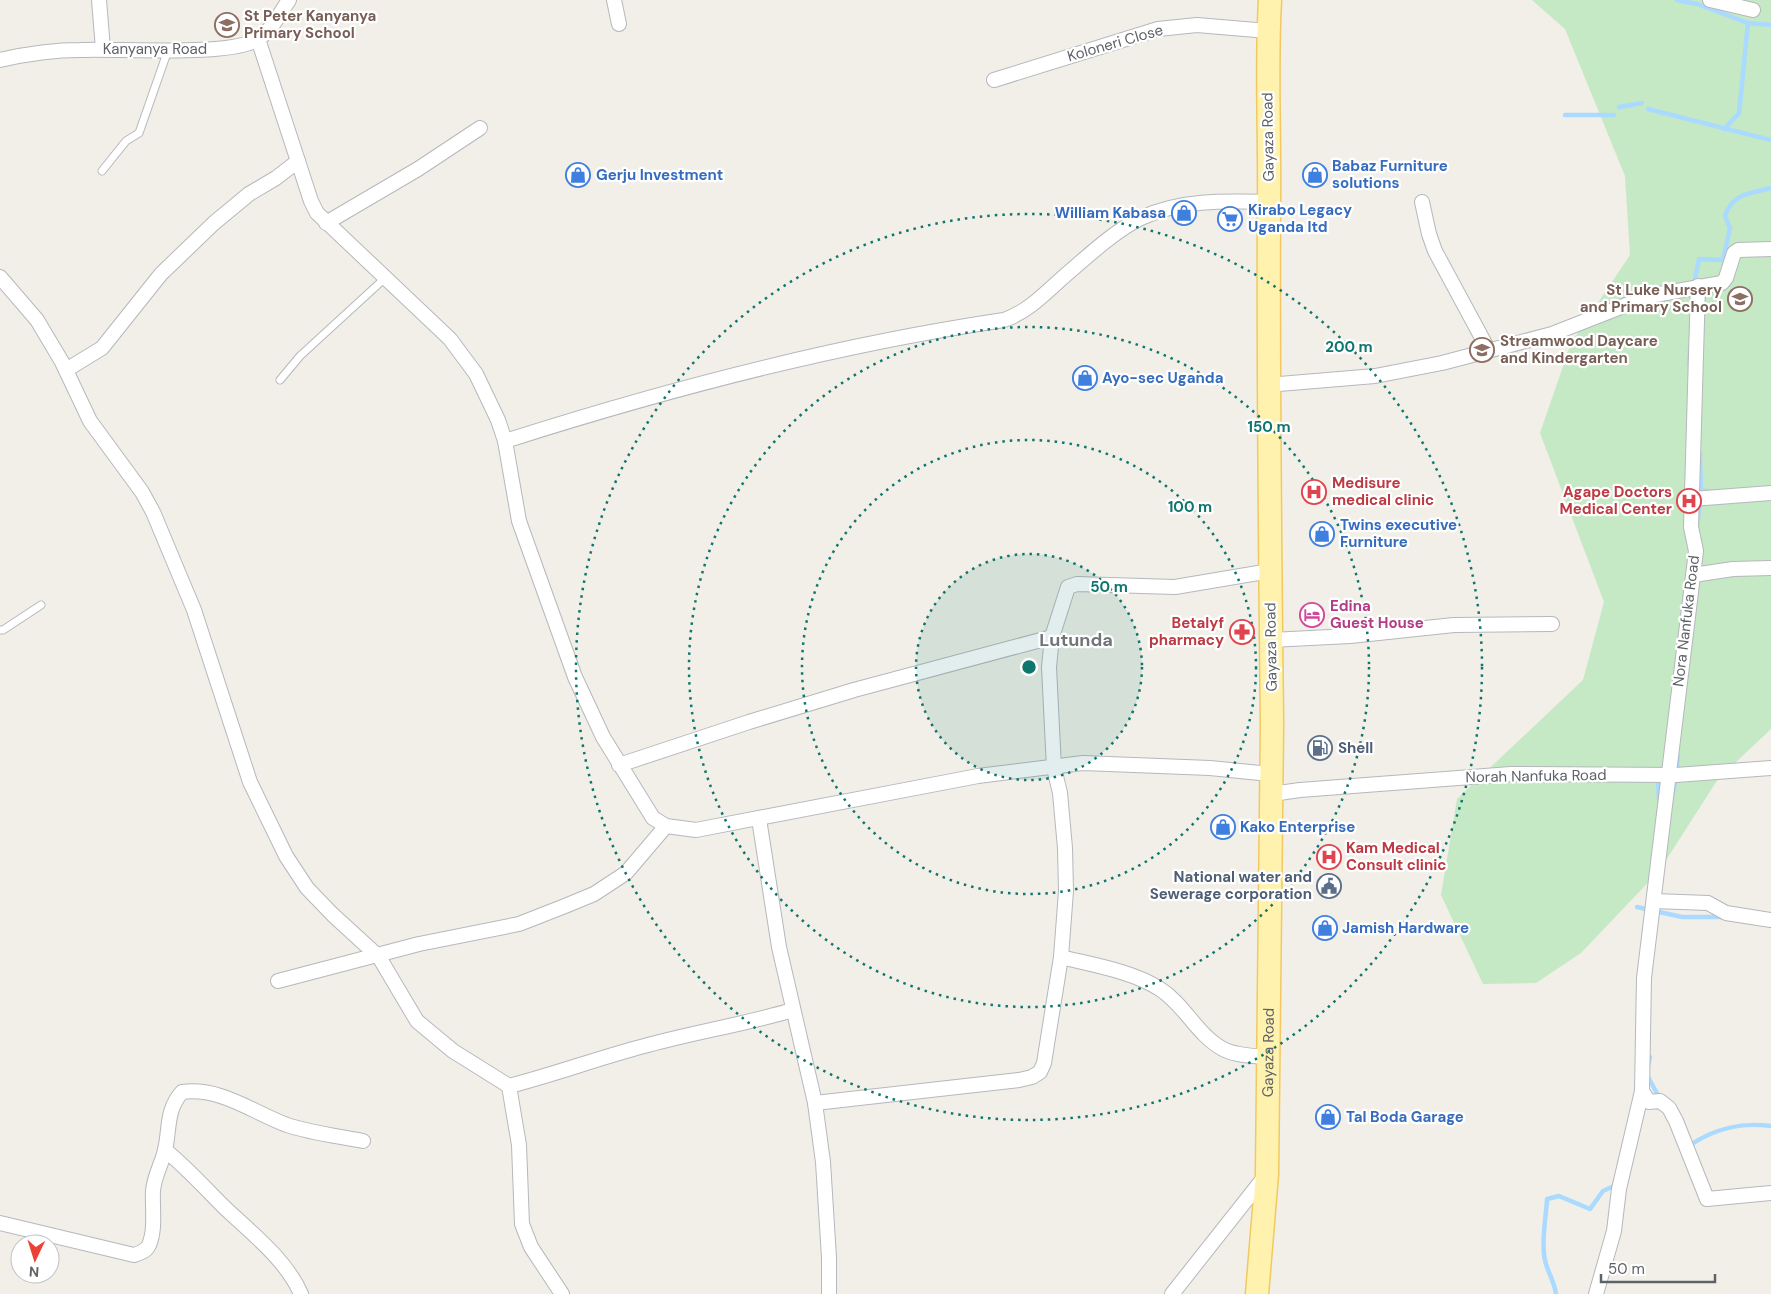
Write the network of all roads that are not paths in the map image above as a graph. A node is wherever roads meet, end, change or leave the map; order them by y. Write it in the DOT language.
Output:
graph roads {
  1 [pos="99,0"];
  2 [pos="289,0"];
  3 [pos="614,0"];
  4 [pos="1270,0"];
  5 [pos="1710,0"];
  6 [pos="1753,10"];
  7 [pos="619,24"];
  8 [pos="1268,31"];
  9 [pos="258,39"];
  10 [pos="103,49"];
  11 [pos="168,50"];
  12 [pos="0,60"];
  13 [pos="994,80"];
  14 [pos="480,128"];
  15 [pos="298,161"];
  16 [pos="102,171"];
  17 [pos="1269,202"];
  18 [pos="1422,202"];
  19 [pos="326,224"];
  20 [pos="1771,249"];
  21 [pos="384,279"];
  22 [pos="1,283"];
  23 [pos="1698,286"];
  24 [pos="1489,351"];
  25 [pos="66,370"];
  26 [pos="280,380"];
  27 [pos="1268,385"];
  28 [pos="506,441"];
  29 [pos="1771,493"];
  30 [pos="1692,499"];
  31 [pos="1771,568"];
  32 [pos="1270,571"];
  33 [pos="1693,575"];
  34 [pos="41,605"];
  35 [pos="1552,624"];
  36 [pos="0,630"];
  37 [pos="1052,637"];
  38 [pos="1271,640"];
  39 [pos="619,765"];
  40 [pos="1054,768"];
  41 [pos="1771,768"];
  42 [pos="1669,775"];
  43 [pos="1271,784"];
  44 [pos="759,819"];
  45 [pos="666,826"];
  46 [pos="1654,901"];
  47 [pos="1771,920"];
  48 [pos="379,956"];
  49 [pos="1061,956"];
  50 [pos="278,981"];
  51 [pos="793,1010"];
  52 [pos="1269,1057"];
  53 [pos="509,1086"];
  54 [pos="1642,1091"];
  55 [pos="815,1103"];
  56 [pos="363,1141"];
  57 [pos="165,1150"];
  58 [pos="1267,1174"];
  59 [pos="1771,1193"];
  60 [pos="0,1223"];
  61 [pos="301,1294"];
  62 [pos="562,1294"];
  63 [pos="829,1294"];
  64 [pos="1172,1294"];
  65 [pos="1257,1294"];
  66 [pos="1596,1294"];
  1 -- 10 [label="street"];
  2 -- 9 [label="street, Kanyanya Road"];
  3 -- 7 [label="street"];
  4 -- 8 [label="main road, Gayaza Road"];
  5 -- 6 [label="street"];
  8 -- 13 [label="street, Koloneri Close"];
  8 -- 17 [label="main road, Gayaza Road"];
  9 -- 11 [label="street, Kanyanya Road"];
  9 -- 15 [label="street"];
  10 -- 11 [label="street, Kanyanya Road"];
  10 -- 12 [label="street, Kanyanya Road"];
  11 -- 16 [label="lane"];
  14 -- 19 [label="street"];
  15 -- 19 [label="street"];
  15 -- 25 [label="street"];
  17 -- 27 [label="main road, Gayaza Road"];
  17 -- 28 [label="street"];
  18 -- 24 [label="street"];
  19 -- 21 [label="street"];
  20 -- 23 [label="street"];
  21 -- 26 [label="lane"];
  21 -- 28 [label="street"];
  22 -- 25 [label="street"];
  23 -- 24 [label="street"];
  23 -- 30 [label="street, Nora Nanfuka Road"];
  24 -- 27 [label="street"];
  25 -- 48 [label="street"];
  27 -- 32 [label="main road, Gayaza Road"];
  28 -- 39 [label="street"];
  29 -- 30 [label="street"];
  30 -- 33 [label="street, Nora Nanfuka Road"];
  31 -- 33 [label="street"];
  32 -- 37 [label="street"];
  32 -- 38 [label="main road, Gayaza Road"];
  33 -- 42 [label="street, Nora Nanfuka Road"];
  34 -- 36 [label="lane"];
  35 -- 38 [label="street"];
  37 -- 39 [label="street"];
  37 -- 40 [label="street"];
  38 -- 43 [label="main road, Gayaza Road"];
  39 -- 45 [label="street"];
  40 -- 43 [label="street, Norah Nanfuka Road"];
  40 -- 44 [label="street, Norah Nanfuka Road"];
  40 -- 49 [label="street"];
  41 -- 42 [label="street, Norah Nanfuka Road"];
  42 -- 43 [label="street, Norah Nanfuka Road"];
  42 -- 46 [label="street, Nora Nanfuka Road"];
  43 -- 52 [label="main road, Gayaza Road"];
  44 -- 45 [label="street, Norah Nanfuka Road"];
  44 -- 51 [label="street"];
  45 -- 48 [label="street"];
  46 -- 47 [label="street"];
  46 -- 54 [label="street, Nora Nanfuka Road"];
  48 -- 50 [label="street"];
  48 -- 53 [label="street"];
  49 -- 52 [label="street"];
  49 -- 55 [label="street"];
  51 -- 53 [label="street"];
  51 -- 55 [label="street"];
  52 -- 58 [label="main road, Gayaza Road"];
  53 -- 62 [label="street"];
  54 -- 59 [label="street"];
  54 -- 66 [label="street, Nora Nanfuka Road"];
  55 -- 63 [label="street"];
  56 -- 57 [label="street"];
  57 -- 60 [label="street"];
  57 -- 61 [label="street"];
  58 -- 64 [label="street"];
  58 -- 65 [label="main road, Gayaza Road"];
}
